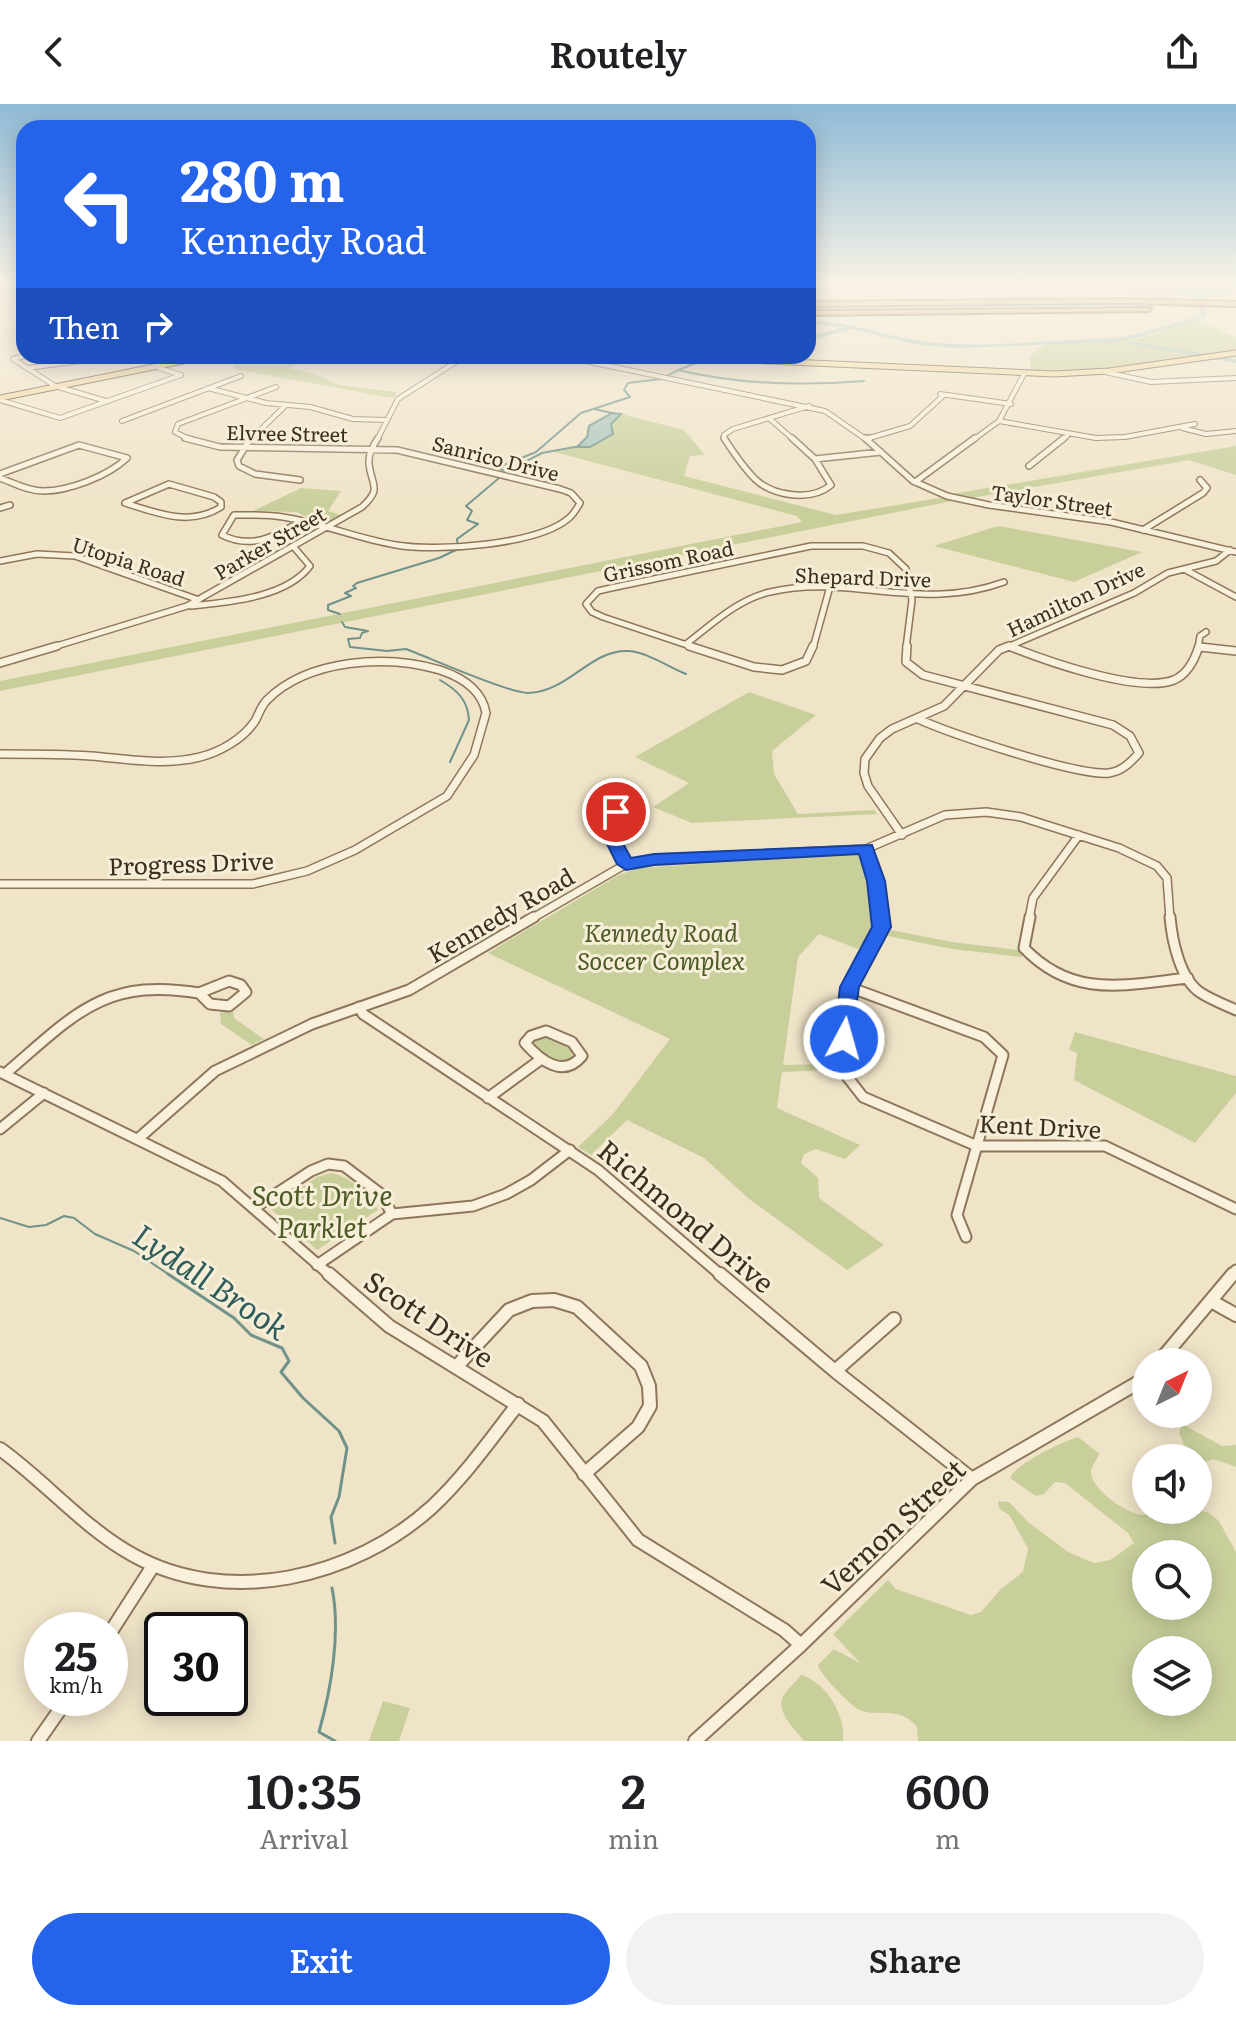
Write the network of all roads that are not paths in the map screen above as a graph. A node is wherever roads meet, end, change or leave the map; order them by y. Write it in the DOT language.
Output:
graph roads {
  1 [pos="1203,357"];
  2 [pos="21,364"];
  3 [pos="57,364"];
  4 [pos="175,364"];
  5 [pos="452,364"];
  6 [pos="601,364"];
  7 [pos="815,364"];
  8 [pos="27,368"];
  9 [pos="159,368"];
  10 [pos="1105,372"];
  11 [pos="1024,374"];
  12 [pos="241,376"];
  13 [pos="1236,378"];
  14 [pos="55,386"];
  15 [pos="276,387"];
  16 [pos="208,388"];
  17 [pos="243,397"];
  18 [pos="0,399"];
  19 [pos="107,402"];
  20 [pos="1011,404"];
  21 [pos="285,406"];
  22 [pos="809,406"];
  23 [pos="770,419"];
  24 [pos="387,420"];
  25 [pos="122,421"];
  26 [pos="999,421"];
  27 [pos="1195,424"];
  28 [pos="1181,428"];
  29 [pos="1236,431"];
  30 [pos="1067,436"];
  31 [pos="866,439"];
  32 [pos="244,447"];
  33 [pos="372,449"];
  34 [pos="881,452"];
  35 [pos="815,459"];
  36 [pos="1029,466"];
  37 [pos="0,476"];
  38 [pos="300,480"];
  39 [pos="1200,480"];
  40 [pos="915,482"];
  41 [pos="10,505"];
  42 [pos="0,508"];
  43 [pos="216,511"];
  44 [pos="234,515"];
  45 [pos="302,521"];
  46 [pos="326,528"];
  47 [pos="1143,530"];
  48 [pos="293,546"];
  49 [pos="1233,551"];
  50 [pos="0,561"];
  51 [pos="1183,569"];
  52 [pos="1004,582"];
  53 [pos="829,590"];
  54 [pos="910,594"];
  55 [pos="1236,597"];
  56 [pos="199,600"];
  57 [pos="187,606"];
  58 [pos="1206,632"];
  59 [pos="686,644"];
  60 [pos="1009,646"];
  61 [pos="1200,647"];
  62 [pos="1236,651"];
  63 [pos="0,663"];
  64 [pos="963,687"];
  65 [pos="918,719"];
  66 [pos="0,754"];
  67 [pos="639,801"];
  68 [pos="902,835"];
  69 [pos="1079,835"];
  70 [pos="866,849"];
  71 [pos="626,864"];
  72 [pos="0,884"];
  73 [pos="1188,978"];
  74 [pos="849,987"];
  75 [pos="199,993"];
  76 [pos="359,1007"];
  77 [pos="1236,1010"];
  78 [pos="540,1060"];
  79 [pos="2,1073"];
  80 [pos="44,1093"];
  81 [pos="488,1098"];
  82 [pos="0,1129"];
  83 [pos="139,1138"];
  84 [pos="977,1146"];
  85 [pos="570,1150"];
  86 [pos="254,1208"];
  87 [pos="1236,1209"];
  88 [pos="392,1214"];
  89 [pos="966,1237"];
  90 [pos="317,1265"];
  91 [pos="1236,1270"];
  92 [pos="1211,1301"];
  93 [pos="1236,1315"];
  94 [pos="894,1319"];
  95 [pos="1171,1348"];
  96 [pos="456,1367"];
  97 [pos="835,1371"];
  98 [pos="1132,1386"];
  99 [pos="518,1404"];
  100 [pos="0,1449"];
  101 [pos="584,1474"];
  102 [pos="972,1479"];
  103 [pos="153,1566"];
  104 [pos="123,1612"];
  105 [pos="801,1645"];
  106 [pos="55,1716"];
  107 [pos="38,1741"];
  108 [pos="695,1741"];
  1 -- 10 [label="main road"];
  2 -- 8 [label="street"];
  3 -- 8 [label="street"];
  4 -- 9 [label="main road"];
  5 -- 24 [label="street"];
  6 -- 22 [label="street, Taylor Street"];
  7 -- 11 [label="main road"];
  8 -- 14 [label="street"];
  9 -- 14 [label="main road"];
  9 -- 19 [label="street"];
  10 -- 11 [label="main road"];
  10 -- 13 [label="street"];
  11 -- 20 [label="street"];
  12 -- 16 [label="street"];
  14 -- 18 [label="main road"];
  14 -- 19 [label="street"];
  15 -- 17 [label="street, Elvree Street"];
  16 -- 17 [label="street"];
  16 -- 25 [label="street"];
  17 -- 21 [label="street"];
  17 -- 32 [label="street, Elvree Street"];
  18 -- 19 [label="street"];
  20 -- 26 [label="street"];
  20 -- 31 [label="street"];
  21 -- 24 [label="street"];
  21 -- 32 [label="street"];
  22 -- 23 [label="street"];
  22 -- 31 [label="street, Taylor Street"];
  23 -- 35 [label="street"];
  23 -- 35 [label="street"];
  24 -- 33 [label="street"];
  26 -- 30 [label="street"];
  26 -- 40 [label="street"];
  27 -- 28 [label="street"];
  28 -- 29 [label="street"];
  28 -- 30 [label="street"];
  30 -- 36 [label="street"];
  31 -- 34 [label="street, Taylor Street"];
  32 -- 33 [label="street, Elvree Street"];
  32 -- 38 [label="street"];
  33 -- 46 [label="street, Parker Street"];
  33 -- 46 [label="street, Sanrico Drive"];
  34 -- 35 [label="street"];
  34 -- 40 [label="street, Taylor Street"];
  37 -- 37 [label="street"];
  39 -- 47 [label="street"];
  40 -- 47 [label="street, Taylor Street"];
  41 -- 42 [label="street"];
  43 -- 43 [label="street"];
  43 -- 44 [label="street, Sanrico Drive"];
  44 -- 45 [label="street, Sanrico Drive"];
  44 -- 45 [label="street"];
  45 -- 46 [label="street, Sanrico Drive"];
  46 -- 48 [label="street, Parker Street"];
  47 -- 49 [label="street, Taylor Street"];
  48 -- 56 [label="street, Parker Street"];
  48 -- 57 [label="street"];
  49 -- 51 [label="street, Hamilton Drive"];
  50 -- 56 [label="street, Utopia Road"];
  51 -- 55 [label="street"];
  51 -- 60 [label="street, Hamilton Drive"];
  52 -- 54 [label="street, Shepard Drive"];
  53 -- 54 [label="street, Shepard Drive"];
  53 -- 59 [label="street, Shepard Drive"];
  53 -- 59 [label="street, Grissom Road"];
  54 -- 59 [label="street, Grissom Road"];
  54 -- 64 [label="street, Grissom Road"];
  56 -- 57 [label="street, Parker Street"];
  57 -- 63 [label="street, Parker Street"];
  58 -- 61 [label="street"];
  60 -- 61 [label="street"];
  60 -- 64 [label="street, Hamilton Drive"];
  61 -- 62 [label="street"];
  64 -- 65 [label="street, Hamilton Drive"];
  64 -- 65 [label="street"];
  65 -- 68 [label="street, Hamilton Drive"];
  66 -- 72 [label="street, Progress Drive"];
  67 -- 71 [label="street"];
  68 -- 69 [label="street, Kennedy Road"];
  68 -- 70 [label="street, Kennedy Road"];
  69 -- 73 [label="street, Kennedy Road"];
  69 -- 73 [label="street"];
  70 -- 71 [label="street, Kennedy Road"];
  70 -- 74 [label="street, Kent Drive"];
  71 -- 76 [label="street, Kennedy Road"];
  73 -- 77 [label="street"];
  74 -- 84 [label="street, Kent Drive"];
  74 -- 84 [label="street"];
  75 -- 75 [label="street"];
  75 -- 79 [label="street"];
  76 -- 81 [label="street, Richmond Drive"];
  76 -- 83 [label="street, Kennedy Road"];
  78 -- 78 [label="street"];
  78 -- 81 [label="street"];
  79 -- 80 [label="street, Scott Drive"];
  80 -- 82 [label="street"];
  80 -- 83 [label="street, Scott Drive"];
  81 -- 85 [label="street, Richmond Drive"];
  83 -- 86 [label="street, Scott Drive"];
  84 -- 87 [label="street, Kent Drive"];
  84 -- 89 [label="street"];
  85 -- 88 [label="street"];
  85 -- 97 [label="street, Richmond Drive"];
  86 -- 88 [label="street"];
  86 -- 90 [label="street, Scott Drive"];
  88 -- 90 [label="street"];
  90 -- 96 [label="street, Scott Drive"];
  91 -- 92 [label="street"];
  92 -- 93 [label="street"];
  92 -- 95 [label="street"];
  94 -- 97 [label="street"];
  96 -- 99 [label="street, Scott Drive"];
  96 -- 101 [label="street"];
  97 -- 102 [label="street, Richmond Drive"];
  98 -- 102 [label="street, Vernon Street"];
  99 -- 101 [label="street, Scott Drive"];
  99 -- 103 [label="street"];
  100 -- 103 [label="street"];
  101 -- 105 [label="street, Scott Drive"];
  102 -- 105 [label="street, Vernon Street"];
  103 -- 104 [label="street"];
  105 -- 108 [label="street, Vernon Street"];
  106 -- 107 [label="street"];
}
